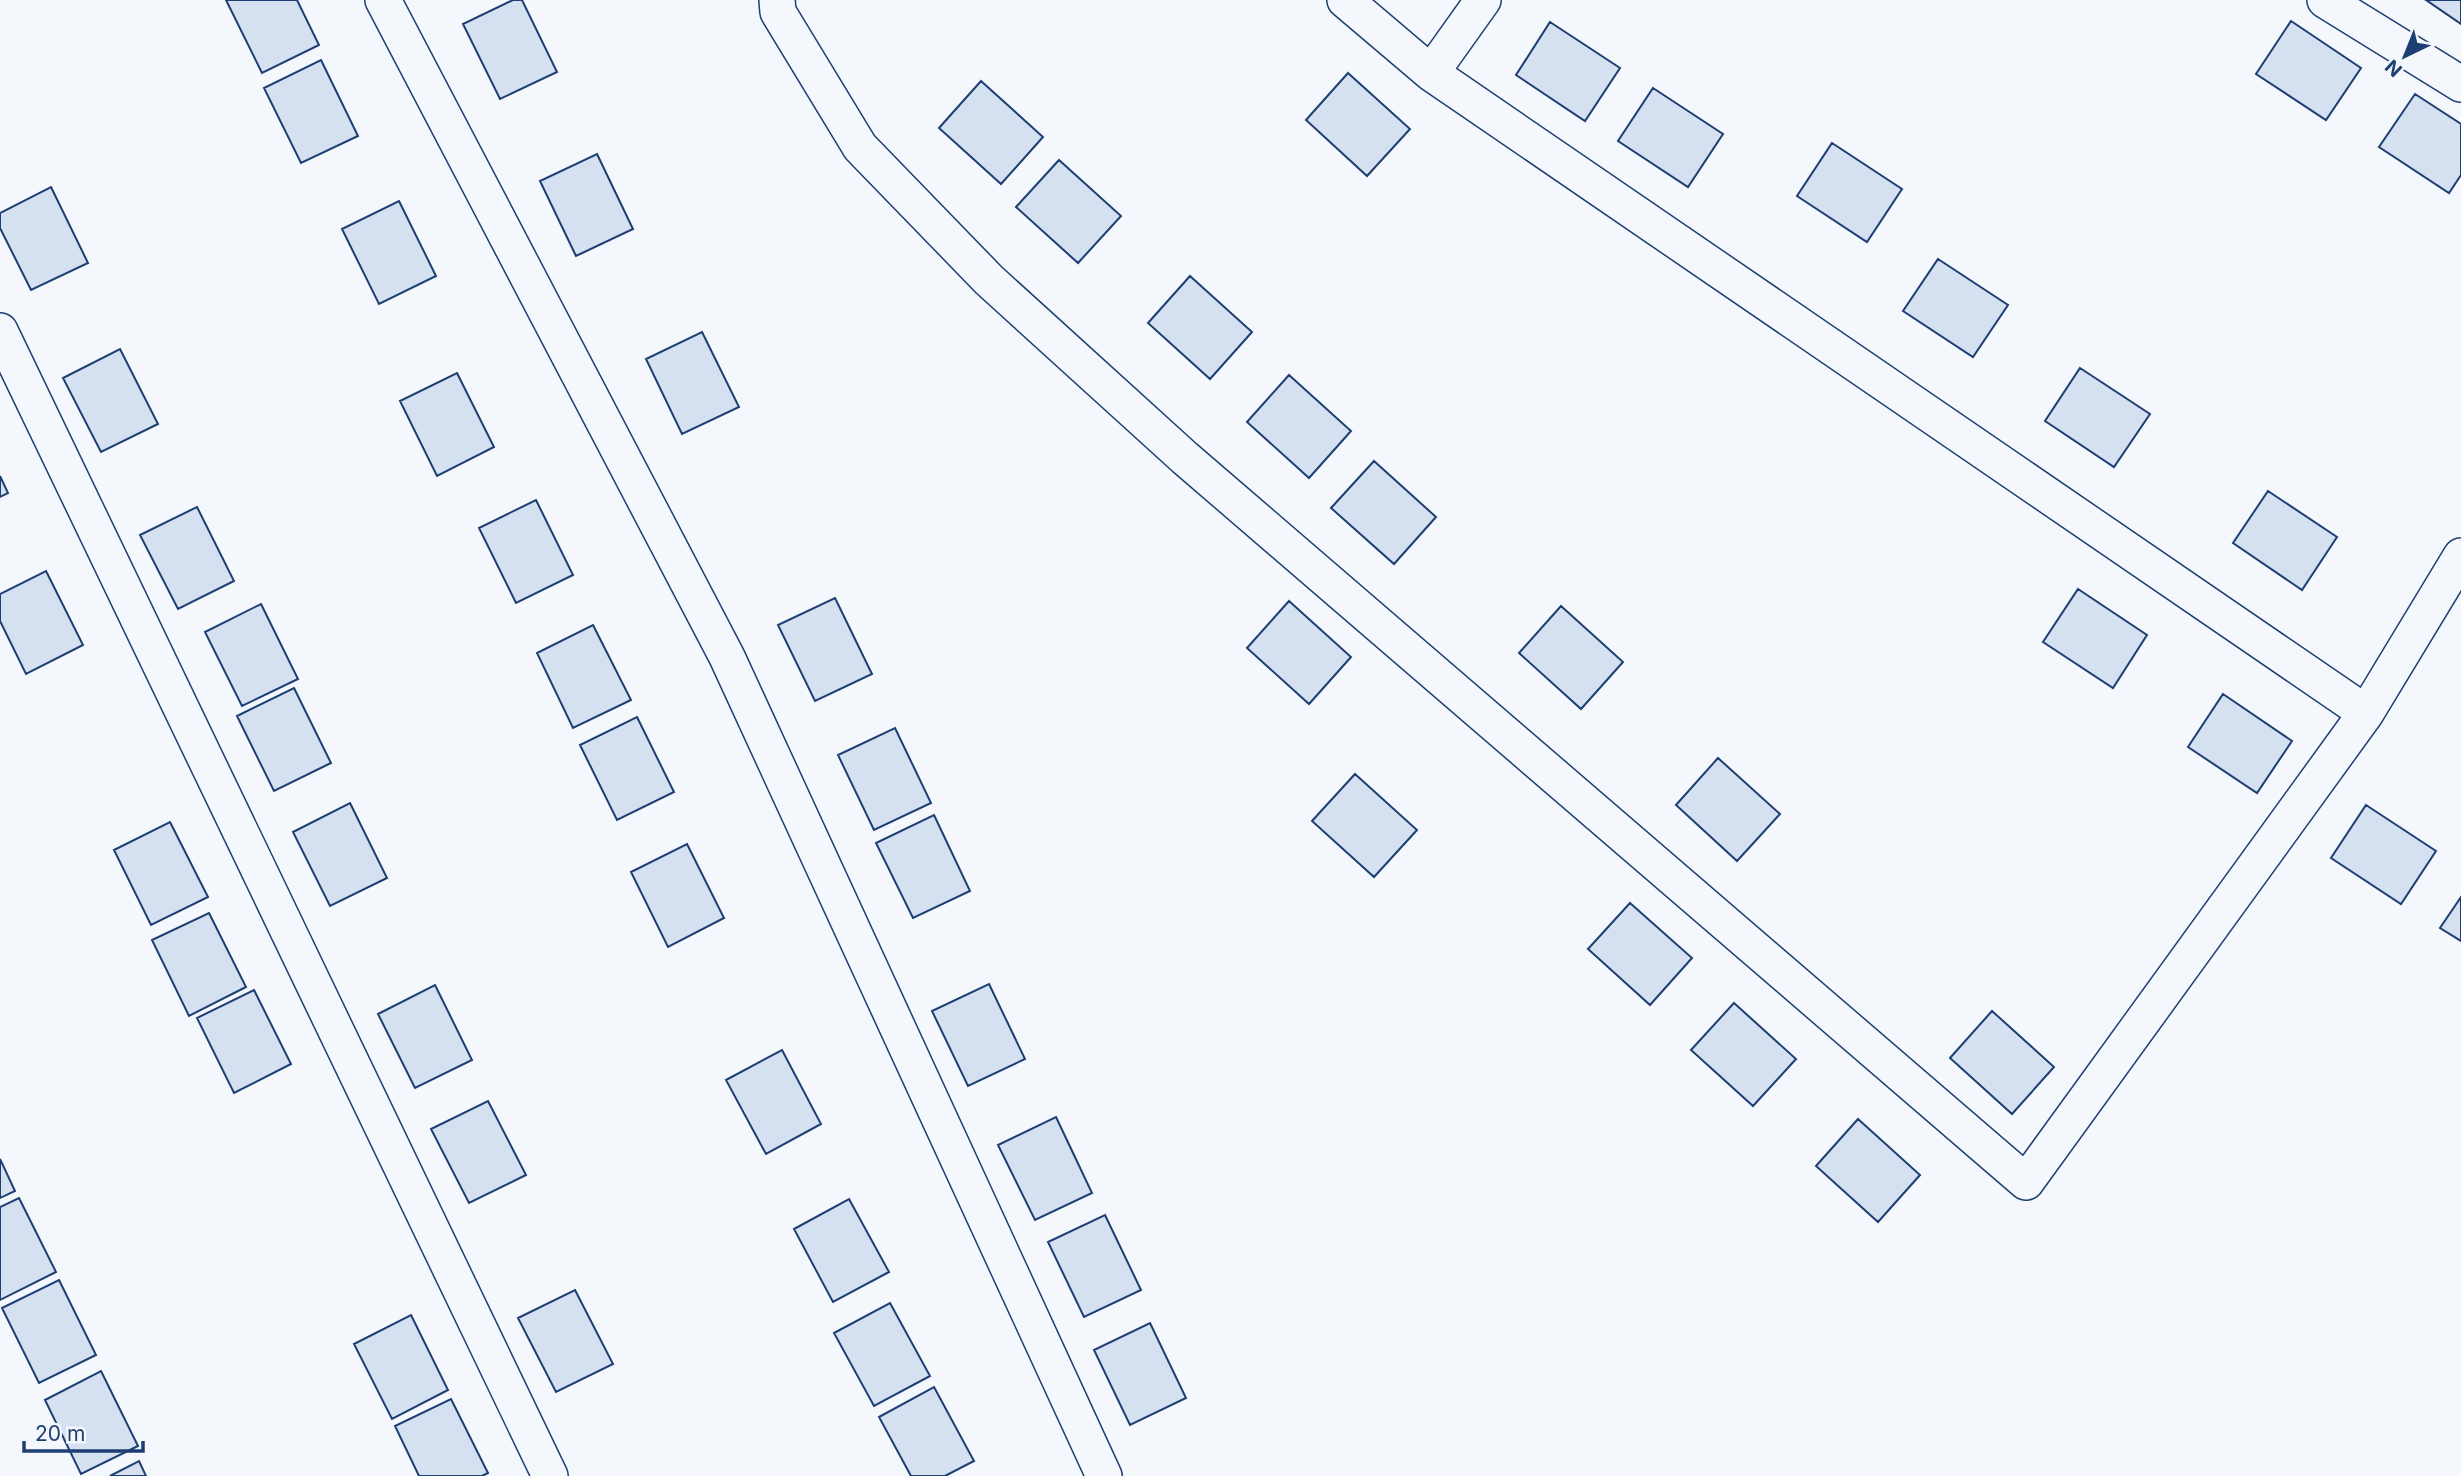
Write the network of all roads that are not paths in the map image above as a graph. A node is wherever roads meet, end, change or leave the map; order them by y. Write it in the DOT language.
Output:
graph roads {
  1 [pos="383,0"];
  2 [pos="777,0"];
  3 [pos="1345,0"];
  4 [pos="1483,0"];
  5 [pos="2325,0"];
  6 [pos="1431,72"];
  7 [pos="2461,84"];
  8 [pos="0,331"];
  9 [pos="2461,556"];
  10 [pos="2366,713"];
  11 [pos="550,1476"];
  12 [pos="1104,1476"];
  1 -- 12 [label="street"];
  2 -- 10 [label="street"];
  3 -- 6 [label="street"];
  4 -- 6 [label="street"];
  5 -- 7 [label="street"];
  6 -- 10 [label="street"];
  8 -- 11 [label="street"];
  9 -- 10 [label="street"];
}
